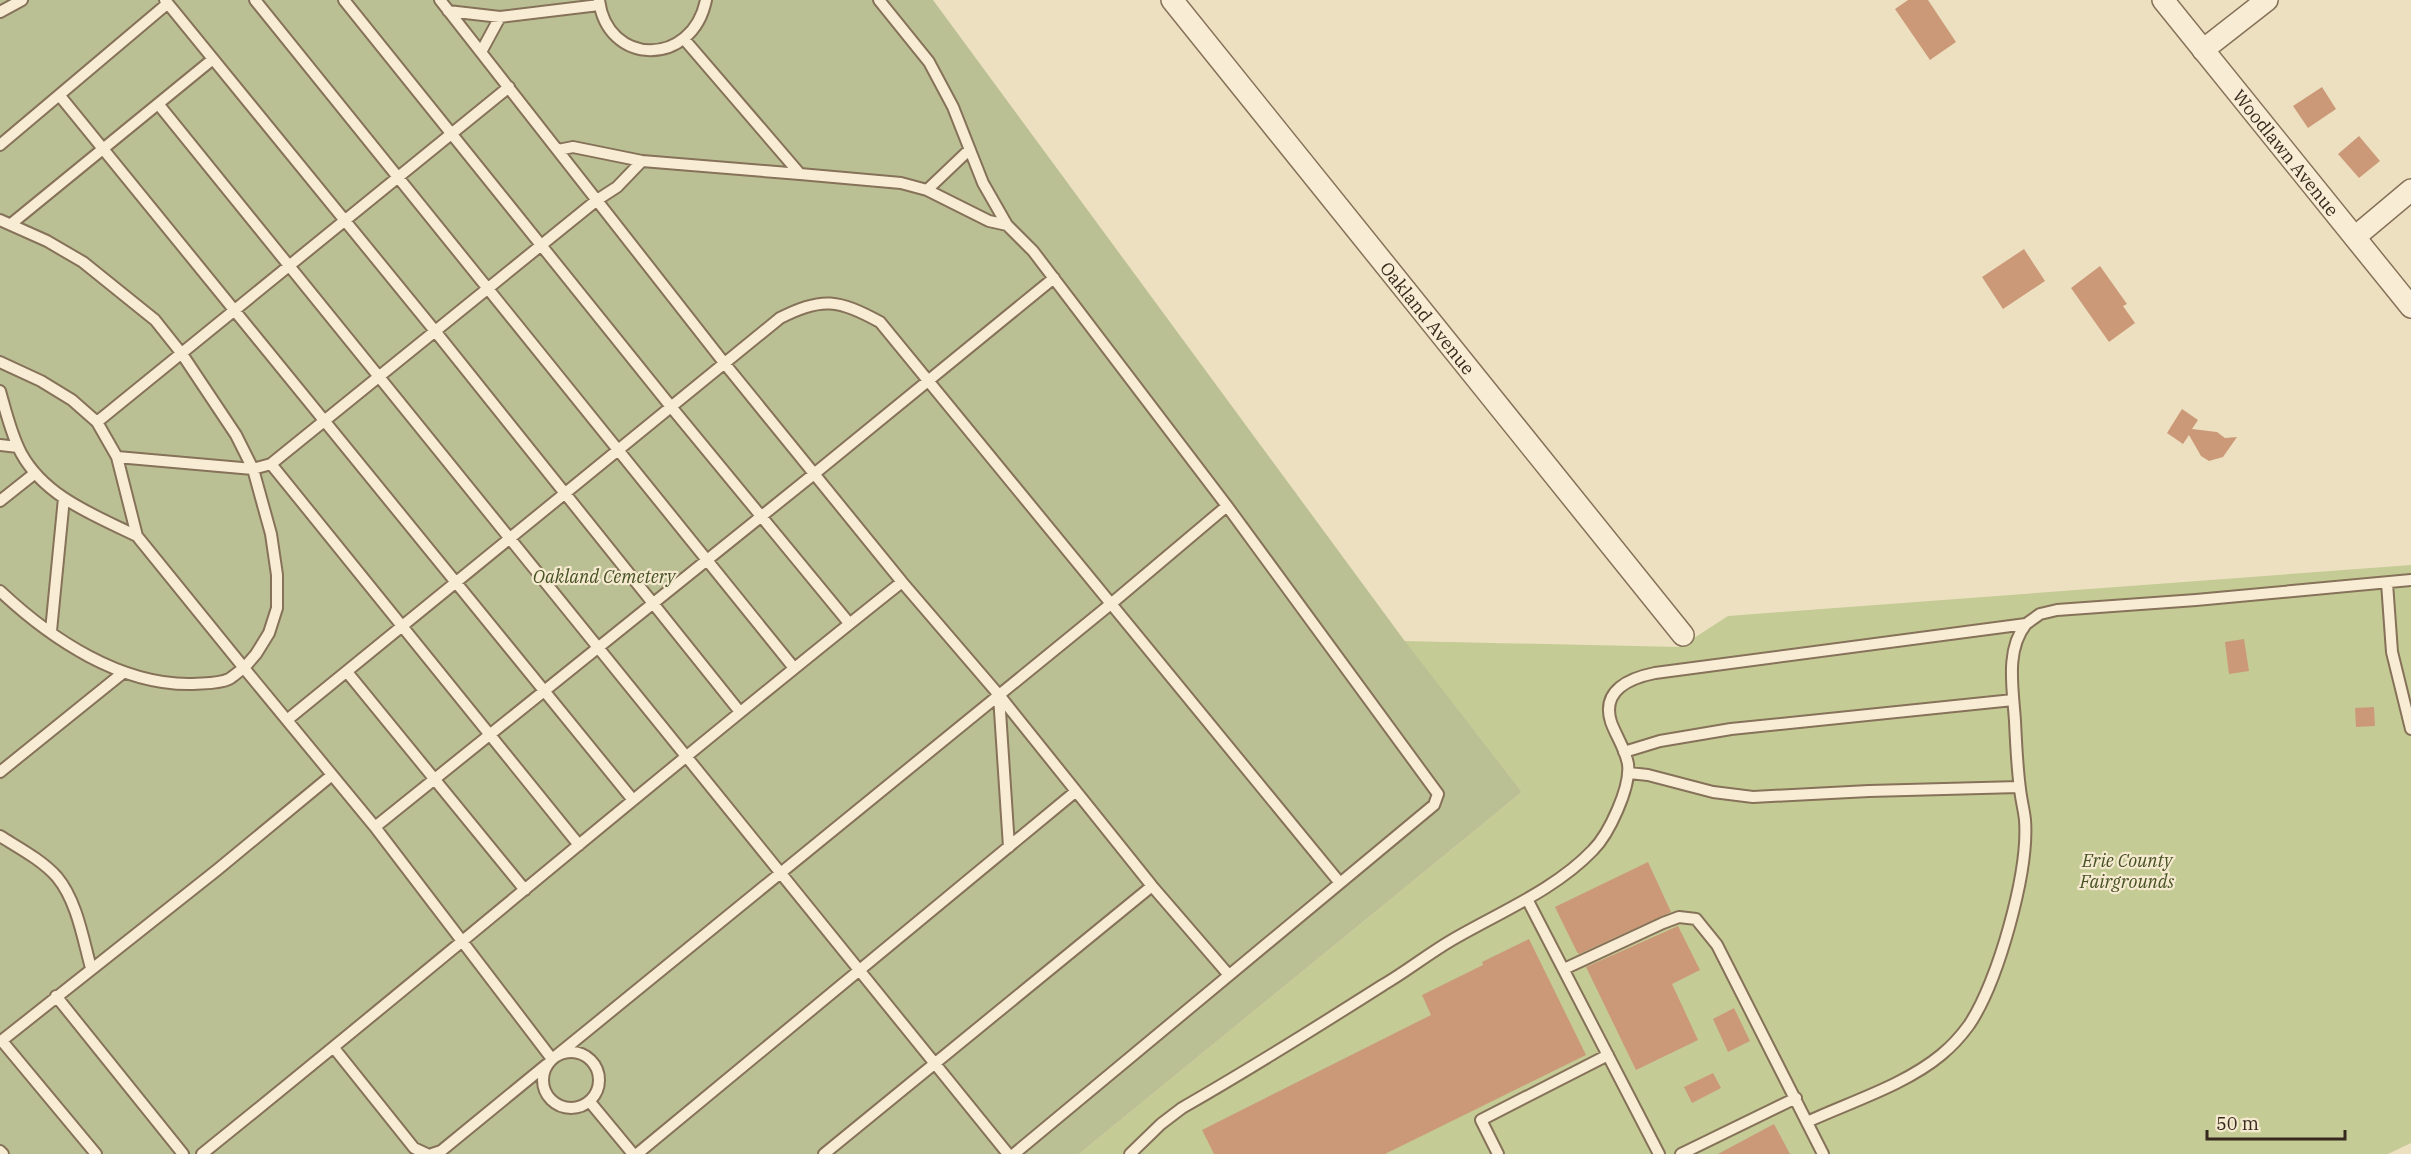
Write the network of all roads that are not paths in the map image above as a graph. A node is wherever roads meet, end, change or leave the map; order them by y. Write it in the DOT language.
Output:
graph roads {
  1 [pos="22,0"];
  2 [pos="255,0"];
  3 [pos="344,0"];
  4 [pos="440,0"];
  5 [pos="705,0"];
  6 [pos="879,0"];
  7 [pos="1172,0"];
  8 [pos="2163,0"];
  9 [pos="2267,0"];
  10 [pos="166,2"];
  11 [pos="599,2"];
  12 [pos="448,11"];
  13 [pos="0,12"];
  14 [pos="500,17"];
  15 [pos="684,39"];
  16 [pos="2203,50"];
  17 [pos="481,52"];
  18 [pos="213,59"];
  19 [pos="509,87"];
  20 [pos="60,96"];
  21 [pos="159,105"];
  22 [pos="452,134"];
  23 [pos="0,145"];
  24 [pos="104,148"];
  25 [pos="558,150"];
  26 [pos="969,150"];
  27 [pos="642,161"];
  28 [pos="800,174"];
  29 [pos="399,178"];
  30 [pos="927,190"];
  31 [pos="2411,190"];
  32 [pos="597,200"];
  33 [pos="0,220"];
  34 [pos="345,220"];
  35 [pos="12,224"];
  36 [pos="1007,225"];
  37 [pos="2355,237"];
  38 [pos="541,245"];
  39 [pos="290,266"];
  40 [pos="1054,278"];
  41 [pos="488,288"];
  42 [pos="2411,307"];
  43 [pos="236,310"];
  44 [pos="435,331"];
  45 [pos="182,354"];
  46 [pos="0,362"];
  47 [pos="725,364"];
  48 [pos="379,375"];
  49 [pos="930,379"];
  50 [pos="0,391"];
  51 [pos="672,408"];
  52 [pos="325,420"];
  53 [pos="97,422"];
  54 [pos="0,445"];
  55 [pos="18,447"];
  56 [pos="620,451"];
  57 [pos="117,457"];
  58 [pos="271,464"];
  59 [pos="253,469"];
  60 [pos="34,474"];
  61 [pos="814,474"];
  62 [pos="566,494"];
  63 [pos="64,498"];
  64 [pos="0,501"];
  65 [pos="1227,506"];
  66 [pos="761,516"];
  67 [pos="137,536"];
  68 [pos="510,539"];
  69 [pos="706,560"];
  70 [pos="2411,580"];
  71 [pos="456,582"];
  72 [pos="902,582"];
  73 [pos="2387,582"];
  74 [pos="0,591"];
  75 [pos="653,603"];
  76 [pos="1112,603"];
  77 [pos="849,623"];
  78 [pos="2026,624"];
  79 [pos="401,627"];
  80 [pos="51,631"];
  81 [pos="1683,635"];
  82 [pos="599,648"];
  83 [pos="244,668"];
  84 [pos="794,668"];
  85 [pos="124,672"];
  86 [pos="347,672"];
  87 [pos="545,691"];
  88 [pos="999,695"];
  89 [pos="2013,700"];
  90 [pos="740,712"];
  91 [pos="287,720"];
  92 [pos="2411,729"];
  93 [pos="490,735"];
  94 [pos="1624,752"];
  95 [pos="685,755"];
  96 [pos="0,772"];
  97 [pos="1629,773"];
  98 [pos="332,775"];
  99 [pos="434,779"];
  100 [pos="2019,787"];
  101 [pos="1075,792"];
  102 [pos="633,800"];
  103 [pos="375,827"];
  104 [pos="0,836"];
  105 [pos="579,845"];
  106 [pos="1009,847"];
  107 [pos="779,873"];
  108 [pos="1340,883"];
  109 [pos="1152,886"];
  110 [pos="525,890"];
  111 [pos="1527,899"];
  112 [pos="460,941"];
  113 [pos="92,968"];
  114 [pos="1564,969"];
  115 [pos="860,971"];
  116 [pos="1228,974"];
  117 [pos="56,996"];
  118 [pos="1,1042"];
  119 [pos="334,1048"];
  120 [pos="1608,1055"];
  121 [pos="552,1059"];
  122 [pos="934,1064"];
  123 [pos="1796,1098"];
  124 [pos="590,1102"];
  125 [pos="1807,1122"];
  126 [pos="96,1154"];
  127 [pos="183,1154"];
  128 [pos="202,1154"];
  129 [pos="427,1154"];
  130 [pos="432,1154"];
  131 [pos="635,1154"];
  132 [pos="825,1154"];
  133 [pos="1008,1154"];
  134 [pos="1014,1154"];
  135 [pos="1130,1154"];
  136 [pos="1498,1154"];
  137 [pos="1659,1154"];
  138 [pos="1681,1154"];
  139 [pos="1823,1154"];
  1 -- 13 [label="lane"];
  2 -- 29 [label="lane"];
  3 -- 22 [label="lane"];
  4 -- 12 [label="lane"];
  5 -- 15 [label="lane"];
  6 -- 26 [label="lane"];
  7 -- 81 [label="street, Oakland Avenue"];
  8 -- 16 [label="street, Woodlawn Avenue"];
  9 -- 16 [label="street"];
  10 -- 18 [label="lane"];
  10 -- 20 [label="lane"];
  11 -- 14 [label="lane"];
  11 -- 15 [label="lane"];
  12 -- 14 [label="lane"];
  12 -- 17 [label="lane"];
  14 -- 17 [label="lane"];
  15 -- 28 [label="lane"];
  16 -- 37 [label="street, Woodlawn Avenue"];
  17 -- 19 [label="lane"];
  18 -- 21 [label="lane"];
  18 -- 34 [label="lane"];
  19 -- 22 [label="lane"];
  19 -- 25 [label="lane"];
  20 -- 23 [label="lane"];
  20 -- 24 [label="lane"];
  21 -- 24 [label="lane"];
  21 -- 39 [label="lane"];
  22 -- 29 [label="lane"];
  22 -- 38 [label="lane"];
  24 -- 35 [label="lane"];
  24 -- 43 [label="lane"];
  25 -- 27 [label="lane"];
  25 -- 32 [label="lane"];
  26 -- 30 [label="lane"];
  26 -- 36 [label="lane"];
  27 -- 28 [label="lane"];
  27 -- 32 [label="lane"];
  28 -- 30 [label="lane"];
  29 -- 34 [label="lane"];
  29 -- 41 [label="lane"];
  30 -- 36 [label="lane"];
  31 -- 37 [label="street"];
  32 -- 38 [label="lane"];
  32 -- 47 [label="lane"];
  33 -- 35 [label="lane"];
  34 -- 39 [label="lane"];
  34 -- 44 [label="lane"];
  35 -- 45 [label="lane"];
  36 -- 40 [label="lane"];
  37 -- 42 [label="street, Woodlawn Avenue"];
  38 -- 41 [label="lane"];
  38 -- 51 [label="lane"];
  39 -- 43 [label="lane"];
  39 -- 48 [label="lane"];
  40 -- 49 [label="lane"];
  40 -- 65 [label="lane"];
  41 -- 44 [label="lane"];
  41 -- 56 [label="lane"];
  43 -- 45 [label="lane"];
  43 -- 52 [label="lane"];
  44 -- 48 [label="lane"];
  44 -- 62 [label="lane"];
  45 -- 53 [label="lane"];
  45 -- 59 [label="lane"];
  46 -- 53 [label="lane"];
  47 -- 49 [label="lane"];
  47 -- 51 [label="lane"];
  47 -- 61 [label="lane"];
  48 -- 52 [label="lane"];
  48 -- 68 [label="lane"];
  49 -- 61 [label="lane"];
  49 -- 76 [label="lane"];
  50 -- 55 [label="lane"];
  51 -- 56 [label="lane"];
  51 -- 66 [label="lane"];
  52 -- 58 [label="lane"];
  52 -- 71 [label="lane"];
  53 -- 57 [label="lane"];
  54 -- 55 [label="lane"];
  55 -- 60 [label="lane"];
  56 -- 62 [label="lane"];
  56 -- 69 [label="lane"];
  57 -- 59 [label="lane"];
  57 -- 67 [label="lane"];
  58 -- 59 [label="lane"];
  58 -- 79 [label="lane"];
  59 -- 83 [label="lane"];
  60 -- 63 [label="lane"];
  60 -- 64 [label="lane"];
  61 -- 66 [label="lane"];
  61 -- 72 [label="lane"];
  62 -- 68 [label="lane"];
  62 -- 75 [label="lane"];
  63 -- 67 [label="lane"];
  63 -- 80 [label="lane"];
  65 -- 76 [label="lane"];
  65 -- 108 [label="lane"];
  66 -- 69 [label="lane"];
  66 -- 77 [label="lane"];
  67 -- 83 [label="lane"];
  68 -- 71 [label="lane"];
  68 -- 82 [label="lane"];
  69 -- 75 [label="lane"];
  69 -- 84 [label="lane"];
  70 -- 73 [label="lane"];
  71 -- 79 [label="lane"];
  71 -- 87 [label="lane"];
  72 -- 77 [label="lane"];
  72 -- 88 [label="lane"];
  73 -- 78 [label="lane"];
  73 -- 92 [label="lane"];
  74 -- 80 [label="lane"];
  75 -- 82 [label="lane"];
  75 -- 90 [label="lane"];
  76 -- 88 [label="lane"];
  76 -- 108 [label="lane"];
  77 -- 84 [label="lane"];
  78 -- 89 [label="lane"];
  78 -- 94 [label="lane"];
  79 -- 86 [label="lane"];
  79 -- 93 [label="lane"];
  80 -- 85 [label="lane"];
  82 -- 87 [label="lane"];
  82 -- 95 [label="lane"];
  83 -- 85 [label="lane"];
  83 -- 91 [label="lane"];
  84 -- 90 [label="lane"];
  85 -- 96 [label="lane"];
  86 -- 91 [label="lane"];
  86 -- 99 [label="lane"];
  87 -- 93 [label="lane"];
  87 -- 102 [label="lane"];
  88 -- 101 [label="lane"];
  88 -- 106 [label="lane"];
  88 -- 107 [label="lane"];
  89 -- 94 [label="lane"];
  89 -- 100 [label="lane"];
  90 -- 95 [label="lane"];
  91 -- 98 [label="lane"];
  93 -- 99 [label="lane"];
  93 -- 105 [label="lane"];
  94 -- 97 [label="lane"];
  95 -- 102 [label="lane"];
  95 -- 107 [label="lane"];
  97 -- 100 [label="lane"];
  97 -- 111 [label="lane"];
  98 -- 103 [label="lane"];
  98 -- 113 [label="lane"];
  99 -- 103 [label="lane"];
  99 -- 110 [label="lane"];
  100 -- 125 [label="lane"];
  101 -- 106 [label="lane"];
  101 -- 109 [label="lane"];
  102 -- 105 [label="lane"];
  103 -- 112 [label="lane"];
  104 -- 113 [label="lane"];
  105 -- 110 [label="lane"];
  106 -- 115 [label="lane"];
  107 -- 115 [label="lane"];
  107 -- 121 [label="lane"];
  108 -- 116 [label="lane"];
  109 -- 116 [label="lane"];
  109 -- 122 [label="lane"];
  110 -- 112 [label="lane"];
  111 -- 114 [label="lane"];
  111 -- 135 [label="lane"];
  112 -- 119 [label="lane"];
  112 -- 121 [label="lane"];
  113 -- 117 [label="lane"];
  114 -- 120 [label="lane"];
  114 -- 123 [label="lane"];
  115 -- 122 [label="lane"];
  115 -- 131 [label="lane"];
  116 -- 134 [label="lane"];
  117 -- 118 [label="lane"];
  117 -- 127 [label="lane"];
  118 -- 126 [label="lane"];
  119 -- 128 [label="lane"];
  119 -- 129 [label="lane"];
  120 -- 136 [label="lane"];
  120 -- 137 [label="lane"];
  121 -- 124 [label="lane"];
  121 -- 124 [label="lane"];
  121 -- 130 [label="lane"];
  122 -- 132 [label="lane"];
  122 -- 133 [label="lane"];
  123 -- 125 [label="lane"];
  123 -- 138 [label="lane"];
  124 -- 131 [label="lane"];
  125 -- 139 [label="lane"];
}
